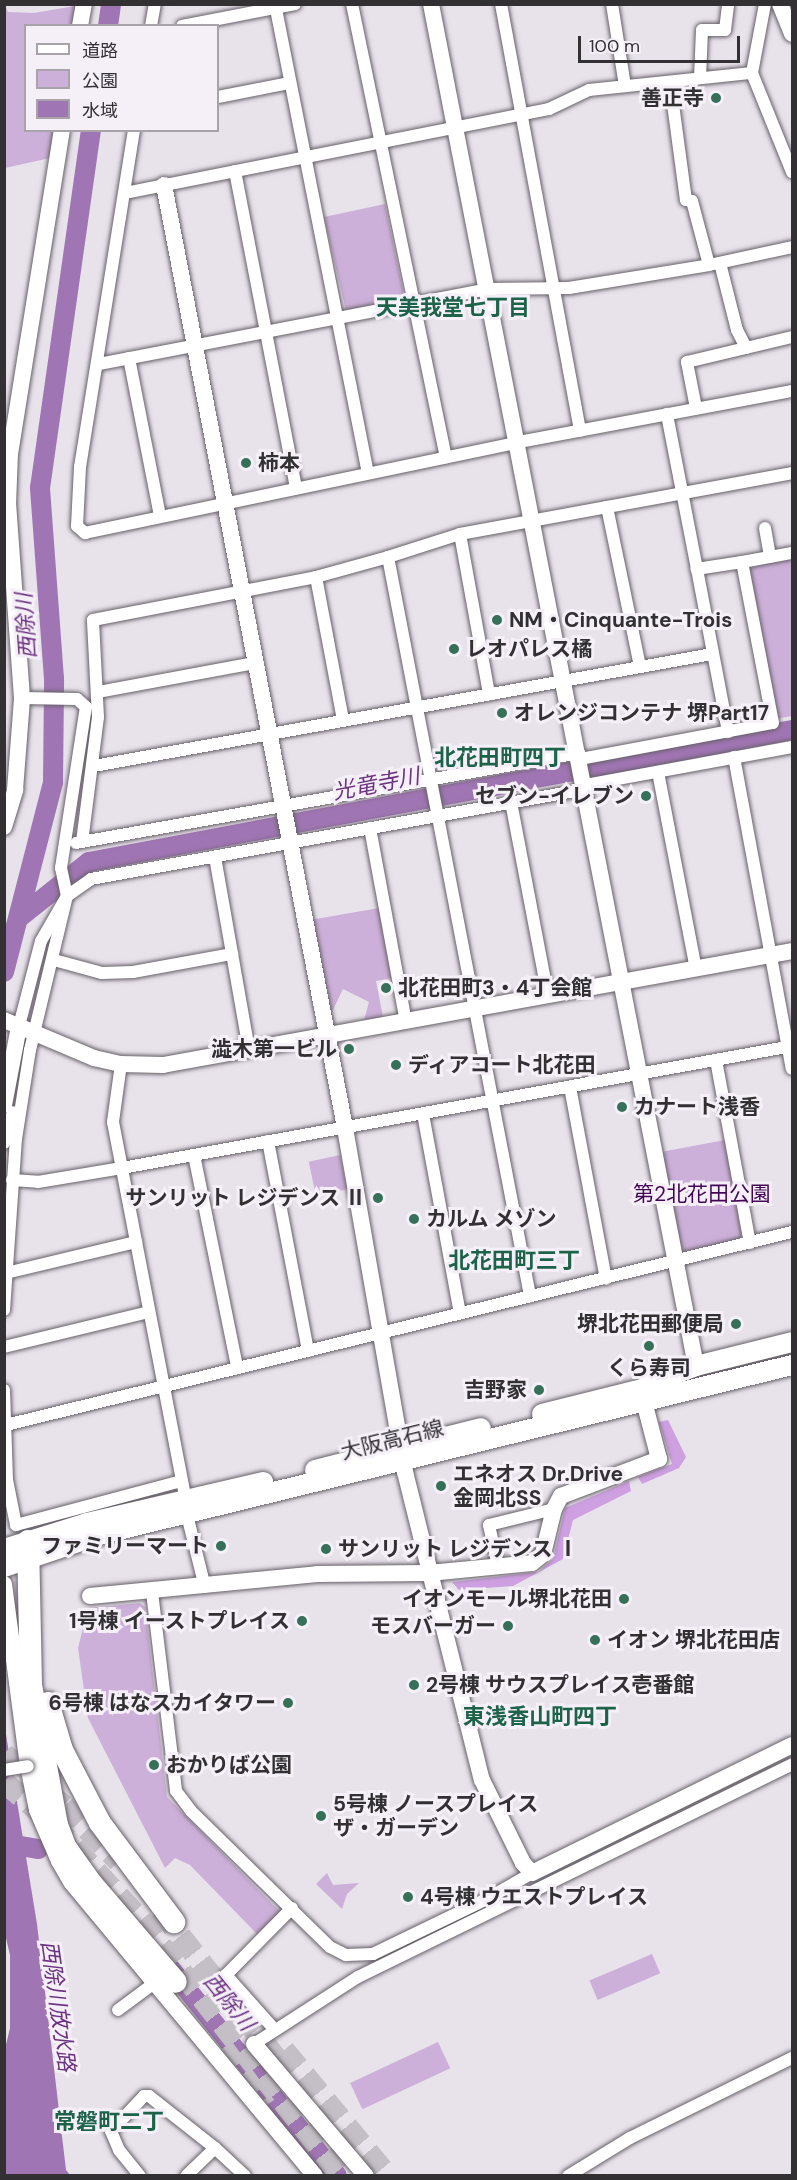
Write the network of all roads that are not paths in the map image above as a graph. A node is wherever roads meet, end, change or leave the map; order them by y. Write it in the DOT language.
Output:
graph roads {
  1 [pos="84,4"];
  2 [pos="155,4"];
  3 [pos="296,4"];
  4 [pos="352,4"];
  5 [pos="431,4"];
  6 [pos="501,4"];
  7 [pos="612,4"];
  8 [pos="728,4"];
  9 [pos="765,4"];
  10 [pos="780,4"];
  11 [pos="275,6"];
  12 [pos="80,24"];
  13 [pos="151,24"];
  14 [pos="191,24"];
  15 [pos="792,34"];
  16 [pos="752,73"];
  17 [pos="700,78"];
  18 [pos="670,82"];
  19 [pos="289,83"];
  20 [pos="625,86"];
  21 [pos="219,96"];
  22 [pos="520,115"];
  23 [pos="456,127"];
  24 [pos="62,132"];
  25 [pos="134,132"];
  26 [pos="379,141"];
  27 [pos="304,158"];
  28 [pos="235,171"];
  29 [pos="792,172"];
  30 [pos="164,185"];
  31 [pos="124,193"];
  32 [pos="792,247"];
  33 [pos="714,264"];
  34 [pos="551,286"];
  35 [pos="488,289"];
  36 [pos="413,304"];
  37 [pos="337,320"];
  38 [pos="265,333"];
  39 [pos="792,337"];
  40 [pos="195,346"];
  41 [pos="746,348"];
  42 [pos="129,358"];
  43 [pos="99,364"];
  44 [pos="792,391"];
  45 [pos="696,408"];
  46 [pos="667,414"];
  47 [pos="580,431"];
  48 [pos="519,442"];
  49 [pos="446,457"];
  50 [pos="368,473"];
  51 [pos="792,473"];
  52 [pos="296,488"];
  53 [pos="681,493"];
  54 [pos="225,503"];
  55 [pos="607,507"];
  56 [pos="160,516"];
  57 [pos="534,520"];
  58 [pos="765,528"];
  59 [pos="460,534"];
  60 [pos="792,553"];
  61 [pos="388,557"];
  62 [pos="770,557"];
  63 [pos="742,562"];
  64 [pos="697,569"];
  65 [pos="316,577"];
  66 [pos="243,591"];
  67 [pos="712,654"];
  68 [pos="255,663"];
  69 [pos="639,667"];
  70 [pos="565,680"];
  71 [pos="98,692"];
  72 [pos="489,693"];
  73 [pos="22,698"];
  74 [pos="417,707"];
  75 [pos="343,720"];
  76 [pos="728,732"];
  77 [pos="269,735"];
  78 [pos="792,747"];
  79 [pos="10,756"];
  80 [pos="580,756"];
  81 [pos="734,757"];
  82 [pos="94,766"];
  83 [pos="658,772"];
  84 [pos="431,782"];
  85 [pos="585,785"];
  86 [pos="511,802"];
  87 [pos="283,808"];
  88 [pos="437,815"];
  89 [pos="4,827"];
  90 [pos="370,828"];
  91 [pos="82,842"];
  92 [pos="290,842"];
  93 [pos="66,844"];
  94 [pos="214,857"];
  95 [pos="67,896"];
  96 [pos="792,951"];
  97 [pos="232,954"];
  98 [pos="771,955"];
  99 [pos="54,960"];
  100 [pos="696,969"];
  101 [pos="623,982"];
  102 [pos="548,996"];
  103 [pos="475,1010"];
  104 [pos="406,1022"];
  105 [pos="11,1023"];
  106 [pos="35,1033"];
  107 [pos="327,1035"];
  108 [pos="790,1046"];
  109 [pos="30,1050"];
  110 [pos="249,1050"];
  111 [pos="716,1060"];
  112 [pos="121,1064"];
  113 [pos="792,1069"];
  114 [pos="641,1074"];
  115 [pos="570,1087"];
  116 [pos="492,1101"];
  117 [pos="4,1105"];
  118 [pos="423,1114"];
  119 [pos="345,1128"];
  120 [pos="268,1141"];
  121 [pos="4,1143"];
  122 [pos="194,1155"];
  123 [pos="122,1168"];
  124 [pos="12,1180"];
  125 [pos="792,1232"];
  126 [pos="136,1242"];
  127 [pos="750,1243"];
  128 [pos="677,1262"];
  129 [pos="6,1274"];
  130 [pos="606,1279"];
  131 [pos="530,1296"];
  132 [pos="4,1310"];
  133 [pos="149,1312"];
  134 [pos="460,1313"];
  135 [pos="383,1332"];
  136 [pos="792,1342"];
  137 [pos="4,1347"];
  138 [pos="308,1351"];
  139 [pos="792,1352"];
  140 [pos="792,1365"];
  141 [pos="696,1366"];
  142 [pos="237,1368"];
  143 [pos="792,1376"];
  144 [pos="164,1387"];
  145 [pos="4,1390"];
  146 [pos="631,1404"];
  147 [pos="6,1425"];
  148 [pos="404,1454"];
  149 [pos="181,1481"];
  150 [pos="186,1508"];
  151 [pos="554,1509"];
  152 [pos="4,1550"];
  153 [pos="31,1551"];
  154 [pos="498,1566"];
  155 [pos="4,1567"];
  156 [pos="429,1573"];
  157 [pos="4,1584"];
  158 [pos="205,1587"];
  159 [pos="152,1592"];
  160 [pos="90,1596"];
  161 [pos="792,1745"];
  162 [pos="792,1764"];
  163 [pos="28,1766"];
  164 [pos="4,1770"];
  165 [pos="532,1873"];
  166 [pos="292,1908"];
  167 [pos="174,1922"];
  168 [pos="166,1982"];
  169 [pos="118,2010"];
  170 [pos="275,2030"];
  171 [pos="254,2044"];
  172 [pos="792,2058"];
  173 [pos="215,2148"];
  174 [pos="140,2175"];
  175 [pos="186,2175"];
  176 [pos="245,2175"];
  177 [pos="315,2175"];
  178 [pos="366,2175"];
  179 [pos="568,2175"];
  1 -- 12 [label="street"];
  2 -- 13 [label="street"];
  3 -- 11 [label="street"];
  4 -- 26 [label="street"];
  5 -- 23 [label="street"];
  6 -- 22 [label="street"];
  7 -- 20 [label="street"];
  8 -- 17 [label="street"];
  9 -- 16 [label="street"];
  10 -- 15 [label="street"];
  11 -- 14 [label="street"];
  11 -- 19 [label="street"];
  16 -- 17 [label="street"];
  16 -- 29 [label="street"];
  17 -- 18 [label="street"];
  18 -- 20 [label="street"];
  18 -- 33 [label="street"];
  19 -- 21 [label="street"];
  19 -- 27 [label="street"];
  20 -- 22 [label="street"];
  22 -- 23 [label="street"];
  22 -- 34 [label="street"];
  23 -- 26 [label="street"];
  23 -- 35 [label="street"];
  24 -- 73 [label="street"];
  25 -- 31 [label="street"];
  26 -- 27 [label="street"];
  26 -- 36 [label="street"];
  27 -- 28 [label="street"];
  27 -- 37 [label="street"];
  28 -- 30 [label="street"];
  28 -- 38 [label="street"];
  30 -- 31 [label="street"];
  30 -- 40 [label="street"];
  31 -- 43 [label="street"];
  32 -- 33 [label="street"];
  33 -- 34 [label="street"];
  33 -- 41 [label="street"];
  34 -- 35 [label="street"];
  34 -- 47 [label="street"];
  35 -- 36 [label="street"];
  35 -- 48 [label="street"];
  36 -- 37 [label="street"];
  36 -- 49 [label="street"];
  37 -- 38 [label="street"];
  37 -- 50 [label="street"];
  38 -- 40 [label="street"];
  38 -- 52 [label="street"];
  39 -- 41 [label="street"];
  40 -- 42 [label="street"];
  40 -- 54 [label="street"];
  41 -- 45 [label="street"];
  42 -- 43 [label="street"];
  42 -- 56 [label="street"];
  43 -- 56 [label="street"];
  44 -- 45 [label="street"];
  45 -- 46 [label="street"];
  46 -- 47 [label="street"];
  46 -- 53 [label="street"];
  47 -- 48 [label="street"];
  48 -- 49 [label="street"];
  48 -- 57 [label="street"];
  49 -- 50 [label="street"];
  50 -- 52 [label="street"];
  51 -- 53 [label="street"];
  52 -- 54 [label="street"];
  53 -- 55 [label="street"];
  53 -- 64 [label="street"];
  54 -- 56 [label="street"];
  54 -- 66 [label="street"];
  55 -- 57 [label="street"];
  55 -- 69 [label="street"];
  57 -- 59 [label="street"];
  57 -- 70 [label="street"];
  58 -- 62 [label="street"];
  59 -- 61 [label="street"];
  59 -- 72 [label="street"];
  60 -- 62 [label="street"];
  61 -- 65 [label="street"];
  61 -- 74 [label="street"];
  62 -- 63 [label="street"];
  63 -- 64 [label="street"];
  63 -- 76 [label="street"];
  64 -- 67 [label="street"];
  65 -- 66 [label="street"];
  65 -- 75 [label="street"];
  66 -- 68 [label="street"];
  66 -- 71 [label="street"];
  67 -- 69 [label="street"];
  67 -- 76 [label="street"];
  68 -- 71 [label="street"];
  68 -- 77 [label="street"];
  69 -- 70 [label="street"];
  70 -- 72 [label="street"];
  70 -- 80 [label="street"];
  71 -- 82 [label="street"];
  72 -- 74 [label="street"];
  73 -- 79 [label="street"];
  73 -- 93 [label="street"];
  74 -- 75 [label="street"];
  74 -- 84 [label="street"];
  75 -- 77 [label="street"];
  76 -- 80 [label="street"];
  77 -- 82 [label="street"];
  77 -- 87 [label="street"];
  78 -- 81 [label="street"];
  79 -- 89 [label="street"];
  80 -- 84 [label="street"];
  80 -- 85 [label="street"];
  81 -- 83 [label="street"];
  81 -- 98 [label="street"];
  82 -- 91 [label="street"];
  83 -- 85 [label="street"];
  83 -- 100 [label="street"];
  84 -- 87 [label="street"];
  84 -- 88 [label="street"];
  85 -- 86 [label="street"];
  85 -- 101 [label="street"];
  86 -- 88 [label="street"];
  86 -- 102 [label="street"];
  87 -- 91 [label="street"];
  87 -- 92 [label="street"];
  88 -- 90 [label="street"];
  88 -- 103 [label="street"];
  90 -- 92 [label="street"];
  90 -- 104 [label="street"];
  91 -- 93 [label="street"];
  92 -- 94 [label="street"];
  92 -- 107 [label="street"];
  93 -- 95 [label="street"];
  94 -- 95 [label="street"];
  94 -- 97 [label="street"];
  95 -- 99 [label="street"];
  95 -- 105 [label="street"];
  96 -- 98 [label="street"];
  97 -- 99 [label="street"];
  97 -- 110 [label="street"];
  98 -- 100 [label="street"];
  98 -- 108 [label="street"];
  99 -- 106 [label="street"];
  100 -- 101 [label="street"];
  101 -- 102 [label="street"];
  101 -- 114 [label="street"];
  102 -- 103 [label="street"];
  103 -- 104 [label="street"];
  103 -- 116 [label="street"];
  104 -- 107 [label="street"];
  105 -- 106 [label="street"];
  105 -- 117 [label="street"];
  106 -- 109 [label="street"];
  106 -- 112 [label="street"];
  107 -- 110 [label="street"];
  107 -- 119 [label="street"];
  108 -- 111 [label="street"];
  108 -- 113 [label="street"];
  109 -- 121 [label="street"];
  109 -- 124 [label="street"];
  110 -- 112 [label="street"];
  111 -- 114 [label="street"];
  111 -- 127 [label="street"];
  112 -- 123 [label="street"];
  114 -- 115 [label="street"];
  114 -- 128 [label="street"];
  115 -- 116 [label="street"];
  115 -- 130 [label="street"];
  116 -- 118 [label="street"];
  116 -- 131 [label="street"];
  118 -- 119 [label="street"];
  118 -- 134 [label="street"];
  119 -- 120 [label="street"];
  119 -- 135 [label="street"];
  120 -- 122 [label="street"];
  120 -- 138 [label="street"];
  122 -- 123 [label="street"];
  122 -- 142 [label="street"];
  123 -- 124 [label="street"];
  123 -- 126 [label="street"];
  124 -- 129 [label="street"];
  125 -- 127 [label="street"];
  126 -- 129 [label="street"];
  126 -- 133 [label="street"];
  127 -- 128 [label="street"];
  128 -- 130 [label="street"];
  128 -- 141 [label="street"];
  129 -- 132 [label="street"];
  130 -- 131 [label="street"];
  131 -- 134 [label="street"];
  133 -- 137 [label="street"];
  133 -- 144 [label="street"];
  134 -- 135 [label="street"];
  135 -- 138 [label="street"];
  135 -- 148 [label="street"];
  136 -- 141 [label="main road"];
  138 -- 142 [label="street"];
  139 -- 146 [label="main road, 大阪高石線"];
  140 -- 146 [label="main road, 大阪高石線"];
  141 -- 146 [label="main road"];
  142 -- 144 [label="street"];
  143 -- 146 [label="main road"];
  144 -- 147 [label="street"];
  144 -- 149 [label="street"];
  145 -- 147 [label="street"];
  146 -- 148 [label="main road, 大阪高石線"];
  146 -- 151 [label="street"];
  147 -- 149 [label="street"];
  148 -- 150 [label="main road, 大阪高石線"];
  148 -- 156 [label="street"];
  149 -- 150 [label="street"];
  150 -- 153 [label="main road, 大阪高石線"];
  150 -- 158 [label="street"];
  151 -- 154 [label="street"];
  151 -- 154 [label="street"];
  152 -- 153 [label="main road, 大阪高石線"];
  153 -- 155 [label="main road, 大阪高石線"];
  153 -- 167 [label="highway"];
  153 -- 168 [label="highway"];
  154 -- 156 [label="street"];
  156 -- 158 [label="street"];
  156 -- 165 [label="street"];
  157 -- 163 [label="street"];
  158 -- 159 [label="street"];
  159 -- 160 [label="street"];
  159 -- 166 [label="street"];
  161 -- 165 [label="street"];
  162 -- 170 [label="street"];
  163 -- 164 [label="street, bridge"];
  163 -- 168 [label="street"];
  165 -- 166 [label="street"];
  166 -- 170 [label="street"];
  168 -- 169 [label="street"];
  168 -- 177 [label="street"];
  170 -- 171 [label="street"];
  171 -- 178 [label="street"];
  172 -- 179 [label="street"];
  173 -- 174 [label="street"];
  173 -- 175 [label="street"];
  173 -- 176 [label="street"];
}
